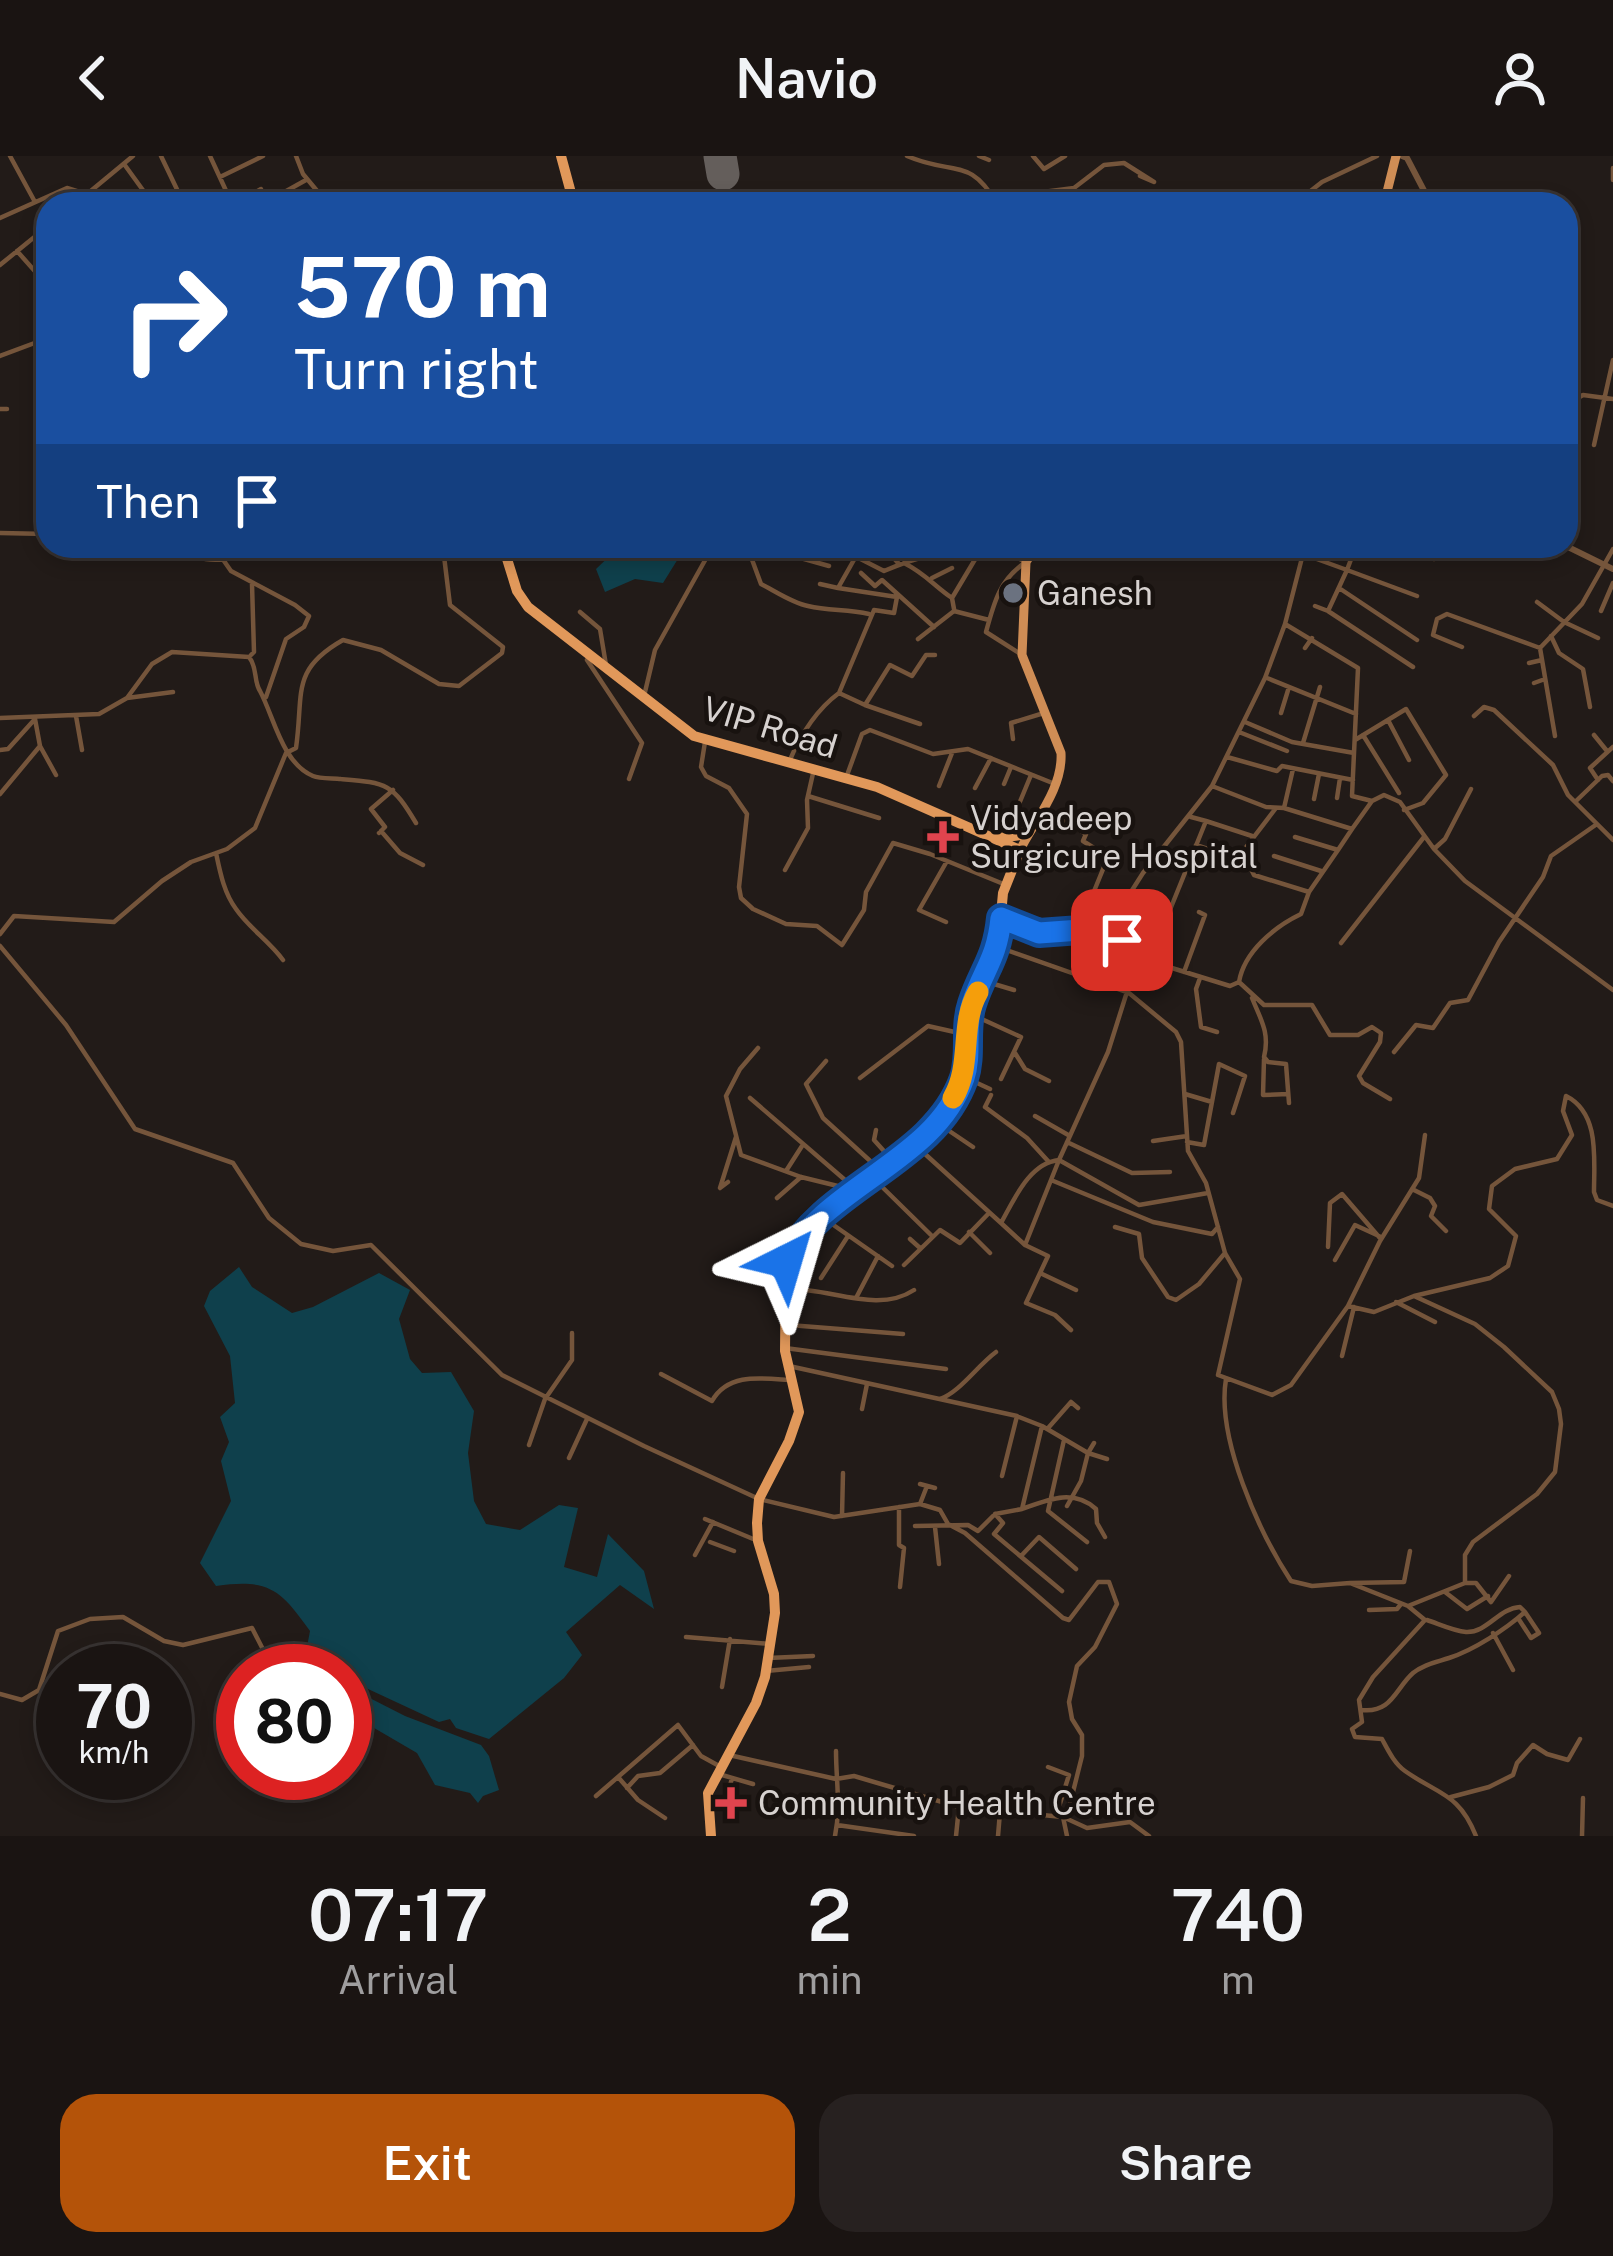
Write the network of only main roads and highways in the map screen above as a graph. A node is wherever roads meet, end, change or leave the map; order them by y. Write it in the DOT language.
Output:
graph roads {
  1 [pos="560,156"];
  2 [pos="1399,156"];
  3 [pos="571,192"];
  4 [pos="1388,192"];
  5 [pos="507,558"];
  6 [pos="1029,558"];
  7 [pos="1034,822"];
  8 [pos="995,838"];
  9 [pos="1020,850"];
  10 [pos="1007,882"];
  11 [pos="711,1836"];
  1 -- 3 [label="highway"];
  2 -- 4 [label="main road"];
  5 -- 8 [label="highway, VIP Road"];
  6 -- 7 [label="main road"];
  7 -- 8 [label="highway"];
  7 -- 9 [label="main road"];
  8 -- 9 [label="highway, VIP Road"];
  8 -- 10 [label="highway"];
  9 -- 10 [label="highway"];
  10 -- 11 [label="highway"];
}
